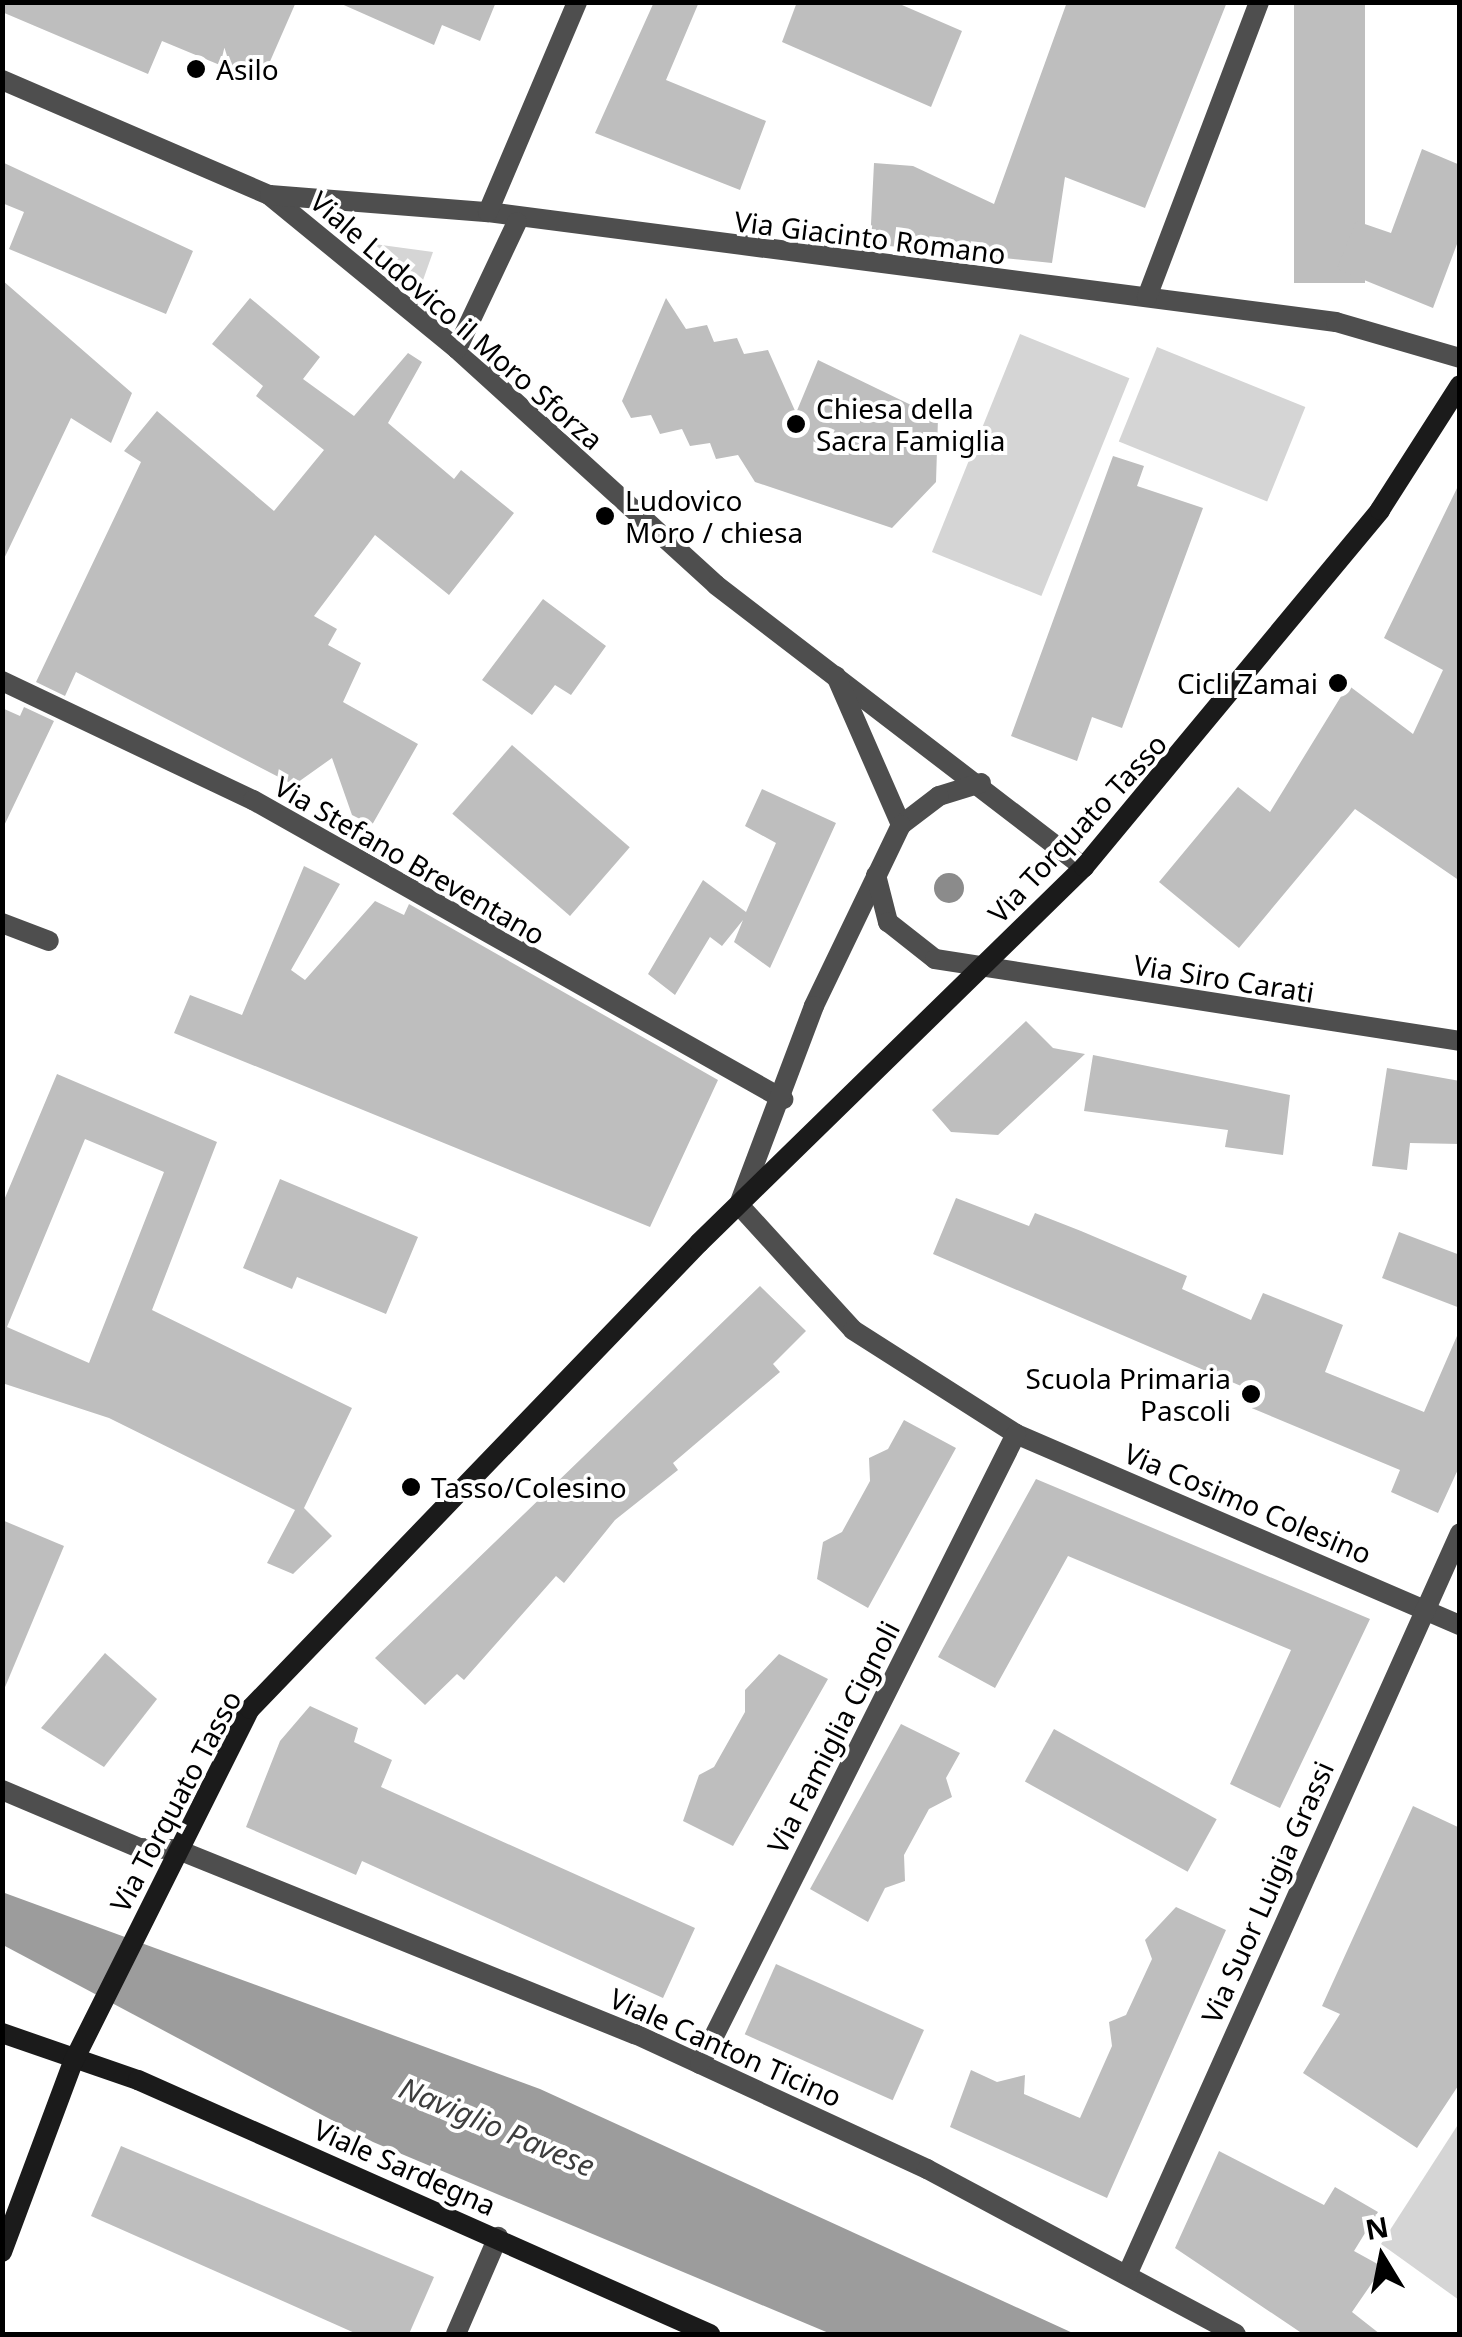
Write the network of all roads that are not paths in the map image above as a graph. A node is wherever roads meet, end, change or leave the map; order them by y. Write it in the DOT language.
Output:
graph roads {
  1 [pos="577,2"];
  2 [pos="1259,2"];
  3 [pos="2,80"];
  4 [pos="269,195"];
  5 [pos="488,212"];
  6 [pos="517,222"];
  7 [pos="1147,297"];
  8 [pos="457,349"];
  9 [pos="1460,358"];
  10 [pos="1460,385"];
  11 [pos="834,670"];
  12 [pos="2,681"];
  13 [pos="981,783"];
  14 [pos="900,825"];
  15 [pos="1084,867"];
  16 [pos="876,875"];
  17 [pos="2,924"];
  18 [pos="49,941"];
  19 [pos="980,969"];
  20 [pos="1460,1042"];
  21 [pos="783,1099"];
  22 [pos="739,1205"];
  23 [pos="1016,1434"];
  24 [pos="1460,1533"];
  25 [pos="1424,1608"];
  26 [pos="1460,1624"];
  27 [pos="2,1790"];
  28 [pos="176,1849"];
  29 [pos="2,2033"];
  30 [pos="73,2062"];
  31 [pos="700,2064"];
  32 [pos="498,2237"];
  33 [pos="2,2252"];
  34 [pos="1127,2275"];
  35 [pos="456,2334"];
  36 [pos="710,2334"];
  37 [pos="1236,2334"];
  1 -- 5 [label="street"];
  2 -- 7 [label="street"];
  3 -- 4 [label="street, Viale Ludovico il Moro Sforza"];
  4 -- 5 [label="street, Via Giacinto Romano"];
  4 -- 8 [label="street, Viale Ludovico il Moro Sforza"];
  5 -- 6 [label="street, Via Giacinto Romano"];
  6 -- 7 [label="street, Via Giacinto Romano"];
  6 -- 8 [label="street"];
  7 -- 9 [label="street, Via Giacinto Romano"];
  8 -- 11 [label="street, Viale Ludovico il Moro Sforza"];
  10 -- 15 [label="street, Via Torquato Tasso"];
  11 -- 13 [label="street, Viale Ludovico il Moro Sforza"];
  11 -- 14 [label="street"];
  12 -- 21 [label="street, Via Stefano Breventano"];
  13 -- 14 [label="street"];
  13 -- 15 [label="street, Viale Ludovico il Moro Sforza"];
  14 -- 16 [label="street, Via Torquato Tasso"];
  15 -- 19 [label="street, Via Torquato Tasso"];
  16 -- 19 [label="street"];
  16 -- 21 [label="street, Via Torquato Tasso"];
  17 -- 18 [label="street"];
  19 -- 20 [label="street, Via Siro Carati"];
  19 -- 22 [label="street, Via Torquato Tasso"];
  21 -- 22 [label="street, Via Torquato Tasso"];
  22 -- 23 [label="street, Via Cosimo Colesino"];
  22 -- 28 [label="street, Via Torquato Tasso"];
  23 -- 25 [label="street, Via Cosimo Colesino"];
  23 -- 31 [label="street, Via Famiglia Cignoli"];
  24 -- 25 [label="street, Via Suor Luigia Grassi"];
  25 -- 26 [label="street, Via Cosimo Colesino"];
  25 -- 34 [label="street, Via Suor Luigia Grassi"];
  27 -- 28 [label="street, Viale Canton Ticino"];
  28 -- 30 [label="street, Via Torquato Tasso"];
  28 -- 31 [label="street, Viale Canton Ticino"];
  29 -- 30 [label="street, Viale Sardegna"];
  30 -- 32 [label="street, Viale Sardegna"];
  30 -- 33 [label="street, Via Torquato Tasso"];
  31 -- 34 [label="street, Viale Canton Ticino"];
  32 -- 35 [label="street"];
  32 -- 36 [label="street, Viale Sardegna"];
  34 -- 37 [label="street, Viale Canton Ticino"];
}
